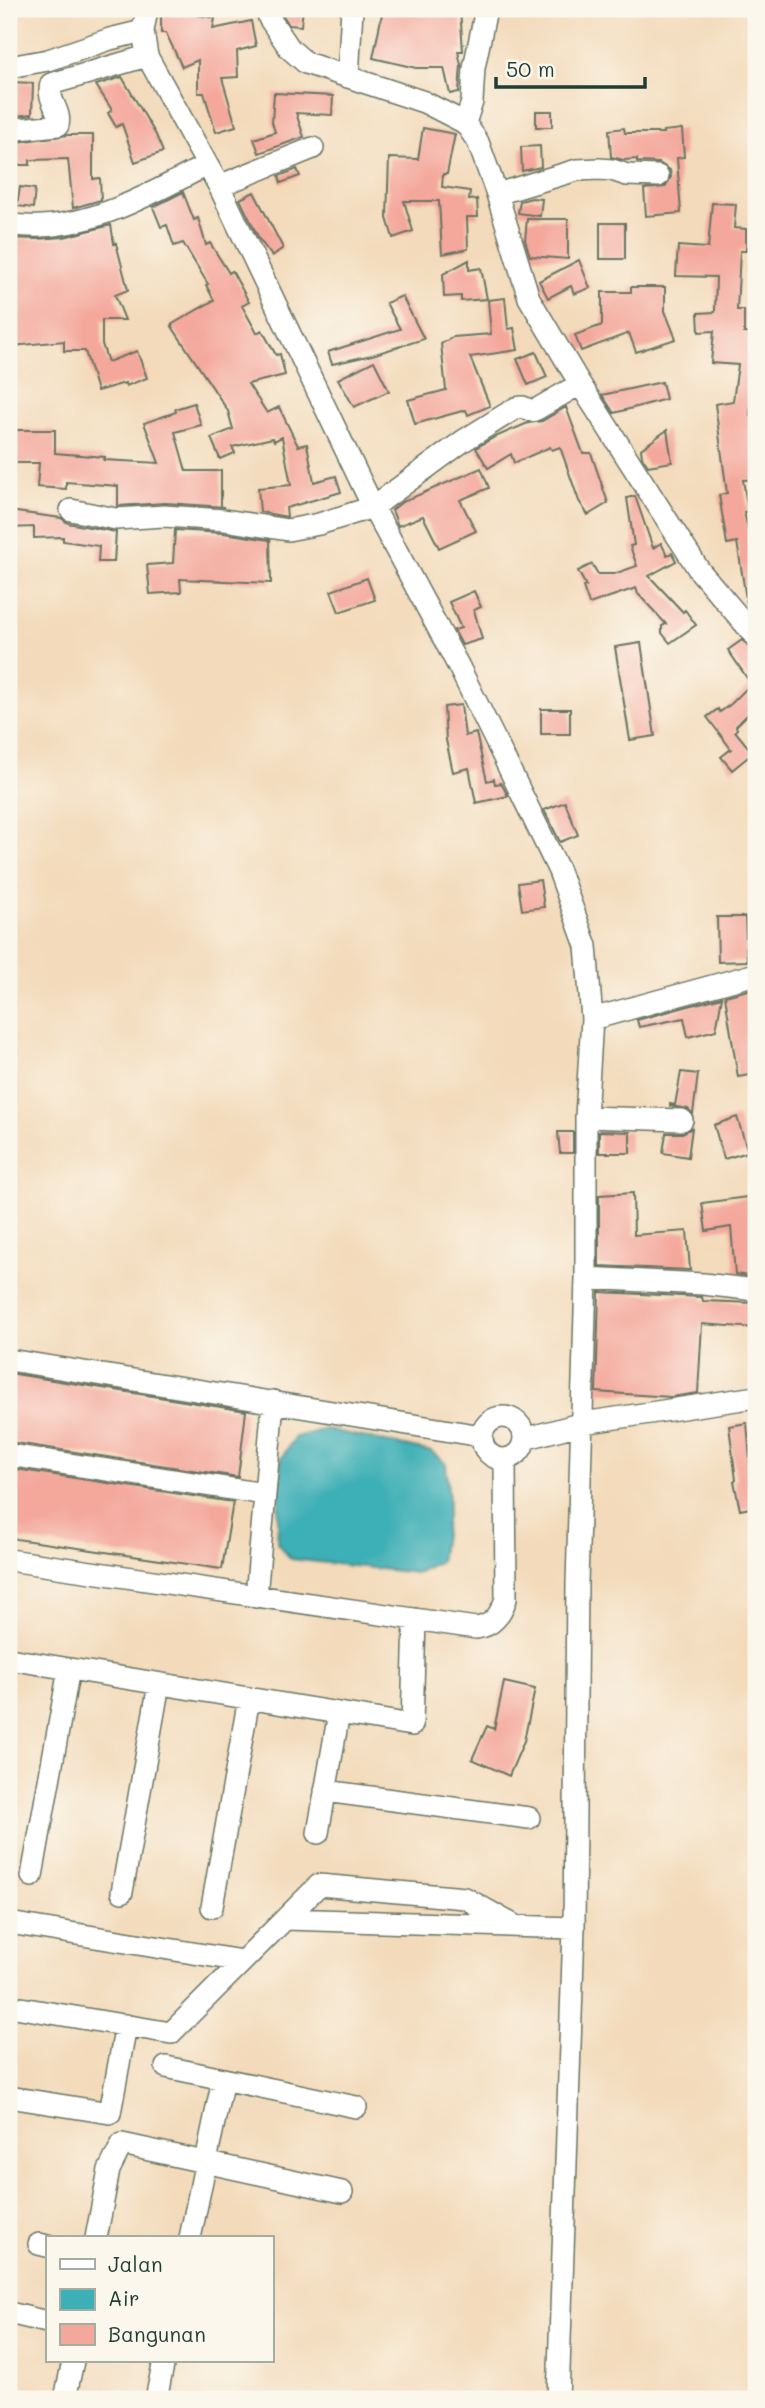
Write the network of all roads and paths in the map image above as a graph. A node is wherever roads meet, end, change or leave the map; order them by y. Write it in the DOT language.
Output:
graph roads {
  1 [pos="147,9"];
  2 [pos="266,9"];
  3 [pos="352,9"];
  4 [pos="486,9"];
  5 [pos="143,31"];
  6 [pos="147,56"];
  7 [pos="9,67"];
  8 [pos="348,77"];
  9 [pos="465,123"];
  10 [pos="9,130"];
  11 [pos="313,148"];
  12 [pos="207,165"];
  13 [pos="658,176"];
  14 [pos="219,186"];
  15 [pos="498,194"];
  16 [pos="9,225"];
  17 [pos="580,384"];
  18 [pos="373,507"];
  19 [pos="71,510"];
  20 [pos="756,637"];
  21 [pos="756,974"];
  22 [pos="592,1019"];
  23 [pos="586,1117"];
  24 [pos="682,1120"];
  25 [pos="586,1278"];
  26 [pos="756,1290"];
  27 [pos="9,1360"];
  28 [pos="756,1397"];
  29 [pos="273,1401"];
  30 [pos="583,1423"];
  31 [pos="482,1436"];
  32 [pos="524,1439"];
  33 [pos="9,1455"];
  34 [pos="505,1459"];
  35 [pos="265,1494"];
  36 [pos="9,1560"];
  37 [pos="256,1597"];
  38 [pos="415,1619"];
  39 [pos="9,1659"];
  40 [pos="69,1669"];
  41 [pos="159,1684"];
  42 [pos="249,1698"];
  43 [pos="339,1713"];
  44 [pos="325,1791"];
  45 [pos="529,1818"];
  46 [pos="318,1833"];
  47 [pos="32,1876"];
  48 [pos="122,1892"];
  49 [pos="212,1908"];
  50 [pos="285,1919"];
  51 [pos="9,1923"];
  52 [pos="515,1926"];
  53 [pos="574,1928"];
  54 [pos="242,1961"];
  55 [pos="9,2006"];
  56 [pos="125,2025"];
  57 [pos="166,2067"];
  58 [pos="223,2079"];
  59 [pos="9,2097"];
  60 [pos="356,2107"];
  61 [pos="206,2162"];
  62 [pos="342,2192"];
  63 [pos="96,2236"];
  64 [pos="190,2236"];
  65 [pos="9,2313"];
  66 [pos="46,2322"];
  67 [pos="73,2362"];
  68 [pos="164,2362"];
  69 [pos="65,2399"];
  70 [pos="156,2399"];
  71 [pos="558,2399"];
  1 -- 5 [label="street"];
  2 -- 8 [label="street"];
  3 -- 8 [label="street"];
  4 -- 9 [label="street"];
  5 -- 6 [label="street"];
  5 -- 7 [label="street"];
  6 -- 10 [label="street"];
  6 -- 12 [label="street"];
  8 -- 9 [label="street"];
  9 -- 15 [label="street"];
  11 -- 14 [label="street"];
  12 -- 14 [label="street"];
  12 -- 16 [label="street"];
  13 -- 15 [label="street"];
  14 -- 18 [label="street"];
  15 -- 17 [label="street"];
  17 -- 18 [label="street"];
  17 -- 20 [label="street"];
  18 -- 19 [label="street"];
  18 -- 22 [label="street"];
  21 -- 22 [label="street"];
  22 -- 23 [label="street"];
  23 -- 24 [label="street"];
  23 -- 25 [label="street"];
  25 -- 26 [label="street"];
  25 -- 30 [label="street"];
  27 -- 29 [label="street"];
  28 -- 30 [label="street"];
  29 -- 31 [label="street"];
  29 -- 35 [label="street"];
  30 -- 32 [label="street"];
  30 -- 53 [label="street"];
  31 -- 32 [label="street"];
  31 -- 34 [label="street"];
  32 -- 34 [label="street"];
  33 -- 35 [label="street"];
  34 -- 38 [label="street"];
  35 -- 37 [label="street"];
  36 -- 37 [label="street"];
  37 -- 38 [label="street"];
  38 -- 43 [label="street"];
  39 -- 40 [label="street"];
  40 -- 41 [label="street"];
  40 -- 47 [label="street"];
  41 -- 42 [label="street"];
  41 -- 48 [label="street"];
  42 -- 43 [label="street"];
  42 -- 49 [label="street"];
  43 -- 44 [label="street"];
  44 -- 45 [label="street"];
  44 -- 46 [label="street"];
  50 -- 52 [label="street"];
  50 -- 52 [label="street"];
  50 -- 54 [label="street"];
  51 -- 54 [label="street"];
  52 -- 53 [label="street"];
  53 -- 71 [label="street"];
  54 -- 56 [label="street"];
  55 -- 56 [label="street"];
  56 -- 59 [label="street"];
  57 -- 58 [label="street"];
  58 -- 60 [label="street"];
  58 -- 61 [label="street"];
  61 -- 62 [label="street"];
  61 -- 63 [label="street"];
  61 -- 64 [label="street"];
  65 -- 66 [label="street"];
  67 -- 69 [label="street"];
  68 -- 70 [label="street"];
}
